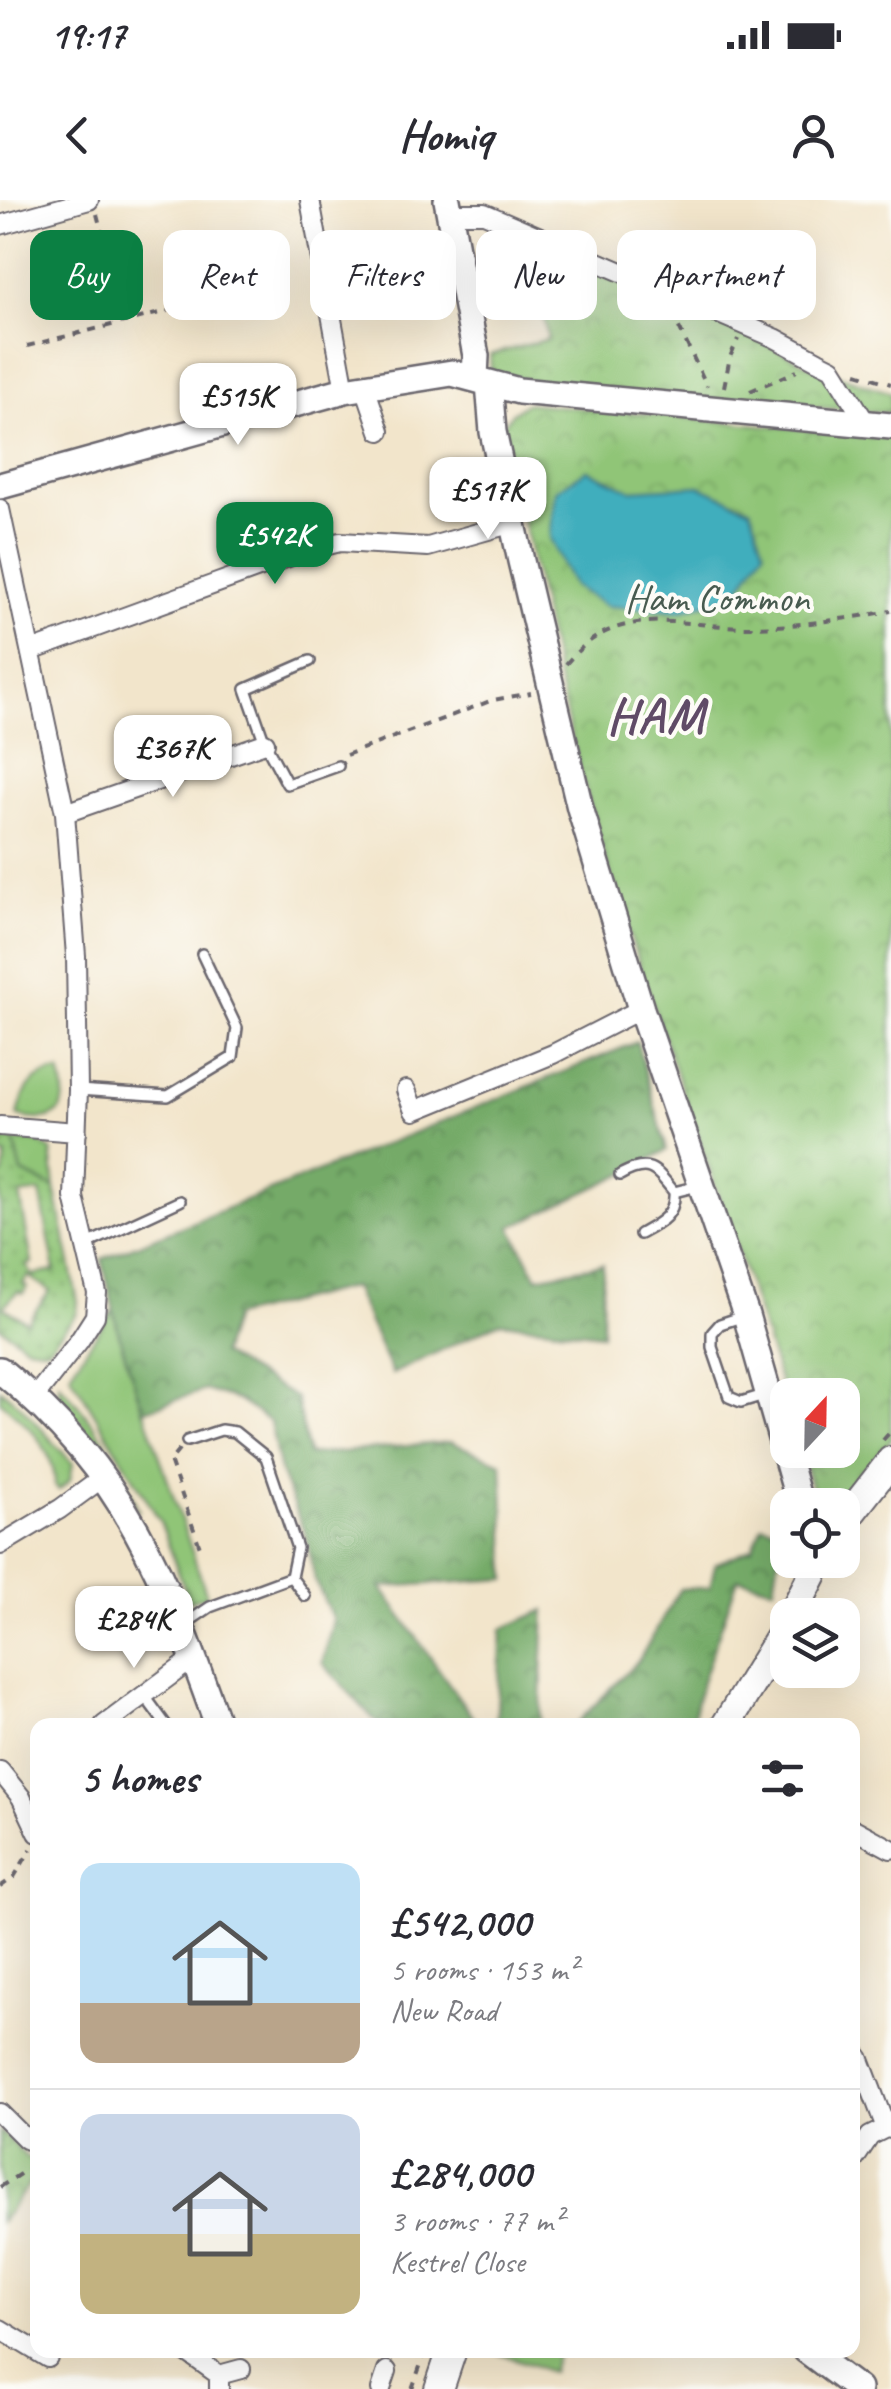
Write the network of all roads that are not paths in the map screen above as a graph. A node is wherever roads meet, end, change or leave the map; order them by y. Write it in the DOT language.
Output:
graph roads {
  1 [pos="91,200"];
  2 [pos="310,200"];
  3 [pos="449,206"];
  4 [pos="0,224"];
  5 [pos="482,380"];
  6 [pos="356,388"];
  7 [pos="879,425"];
  8 [pos="380,432"];
  9 [pos="0,486"];
  10 [pos="0,509"];
  11 [pos="512,523"];
  12 [pos="31,651"];
  13 [pos="310,661"];
  14 [pos="265,743"];
  15 [pos="338,766"];
  16 [pos="64,813"];
  17 [pos="202,954"];
  18 [pos="641,1009"];
  19 [pos="78,1090"];
  20 [pos="406,1090"];
  21 [pos="0,1126"];
  22 [pos="77,1132"];
  23 [pos="620,1175"];
  24 [pos="700,1185"];
  25 [pos="674,1192"];
  26 [pos="180,1201"];
  27 [pos="640,1234"];
  28 [pos="86,1245"];
  29 [pos="746,1315"];
  30 [pos="0,1370"];
  31 [pos="767,1394"];
  32 [pos="34,1398"];
  33 [pos="187,1441"];
  34 [pos="887,1474"];
  35 [pos="105,1476"];
  36 [pos="795,1488"];
  37 [pos="860,1504"];
  38 [pos="0,1545"];
  39 [pos="291,1577"];
  40 [pos="305,1596"];
  41 [pos="182,1625"];
  42 [pos="770,1653"];
  43 [pos="194,1658"];
  44 [pos="142,1694"];
  45 [pos="113,1718"];
  46 [pos="161,1718"];
  47 [pos="215,1718"];
  48 [pos="730,1718"];
  49 [pos="0,1771"];
  50 [pos="30,1790"];
  51 [pos="21,1797"];
  52 [pos="30,1817"];
  53 [pos="860,1832"];
  54 [pos="891,1849"];
  55 [pos="860,2059"];
  56 [pos="0,2113"];
  57 [pos="889,2129"];
  58 [pos="30,2141"];
  59 [pos="860,2151"];
  60 [pos="0,2329"];
  61 [pos="30,2347"];
  62 [pos="193,2358"];
  63 [pos="449,2358"];
  64 [pos="817,2358"];
  65 [pos="241,2370"];
  66 [pos="219,2382"];
  67 [pos="439,2389"];
  68 [pos="858,2389"];
  1 -- 4 [label="street"];
  2 -- 6 [label="street"];
  3 -- 5 [label="street"];
  3 -- 7 [label="street"];
  5 -- 6 [label="street"];
  5 -- 7 [label="street"];
  5 -- 11 [label="street"];
  6 -- 8 [label="street"];
  6 -- 9 [label="street"];
  10 -- 12 [label="street"];
  11 -- 12 [label="street"];
  11 -- 18 [label="street"];
  12 -- 16 [label="street"];
  13 -- 14 [label="lane"];
  14 -- 15 [label="lane"];
  14 -- 16 [label="street"];
  16 -- 19 [label="street"];
  17 -- 19 [label="lane"];
  18 -- 20 [label="street"];
  18 -- 24 [label="street"];
  19 -- 22 [label="street"];
  21 -- 22 [label="street"];
  22 -- 28 [label="street"];
  23 -- 25 [label="lane"];
  24 -- 25 [label="lane"];
  24 -- 29 [label="street"];
  25 -- 27 [label="lane"];
  26 -- 28 [label="lane"];
  28 -- 32 [label="street"];
  29 -- 31 [label="street"];
  29 -- 31 [label="lane"];
  30 -- 32 [label="street"];
  31 -- 36 [label="street"];
  32 -- 35 [label="street"];
  33 -- 39 [label="lane"];
  34 -- 37 [label="main road"];
  35 -- 38 [label="street"];
  35 -- 41 [label="street"];
  39 -- 40 [label="lane"];
  39 -- 41 [label="lane"];
  41 -- 43 [label="street"];
  42 -- 48 [label="main road"];
  43 -- 44 [label="street"];
  43 -- 47 [label="street"];
  44 -- 45 [label="street"];
  44 -- 46 [label="lane"];
  49 -- 51 [label="street"];
  50 -- 51 [label="street"];
  51 -- 52 [label="street"];
  53 -- 54 [label="street"];
  55 -- 57 [label="street"];
  56 -- 58 [label="street"];
  57 -- 59 [label="street"];
  60 -- 61 [label="street"];
  62 -- 66 [label="street"];
  63 -- 67 [label="main road"];
  64 -- 68 [label="street"];
  65 -- 66 [label="street"];
}
